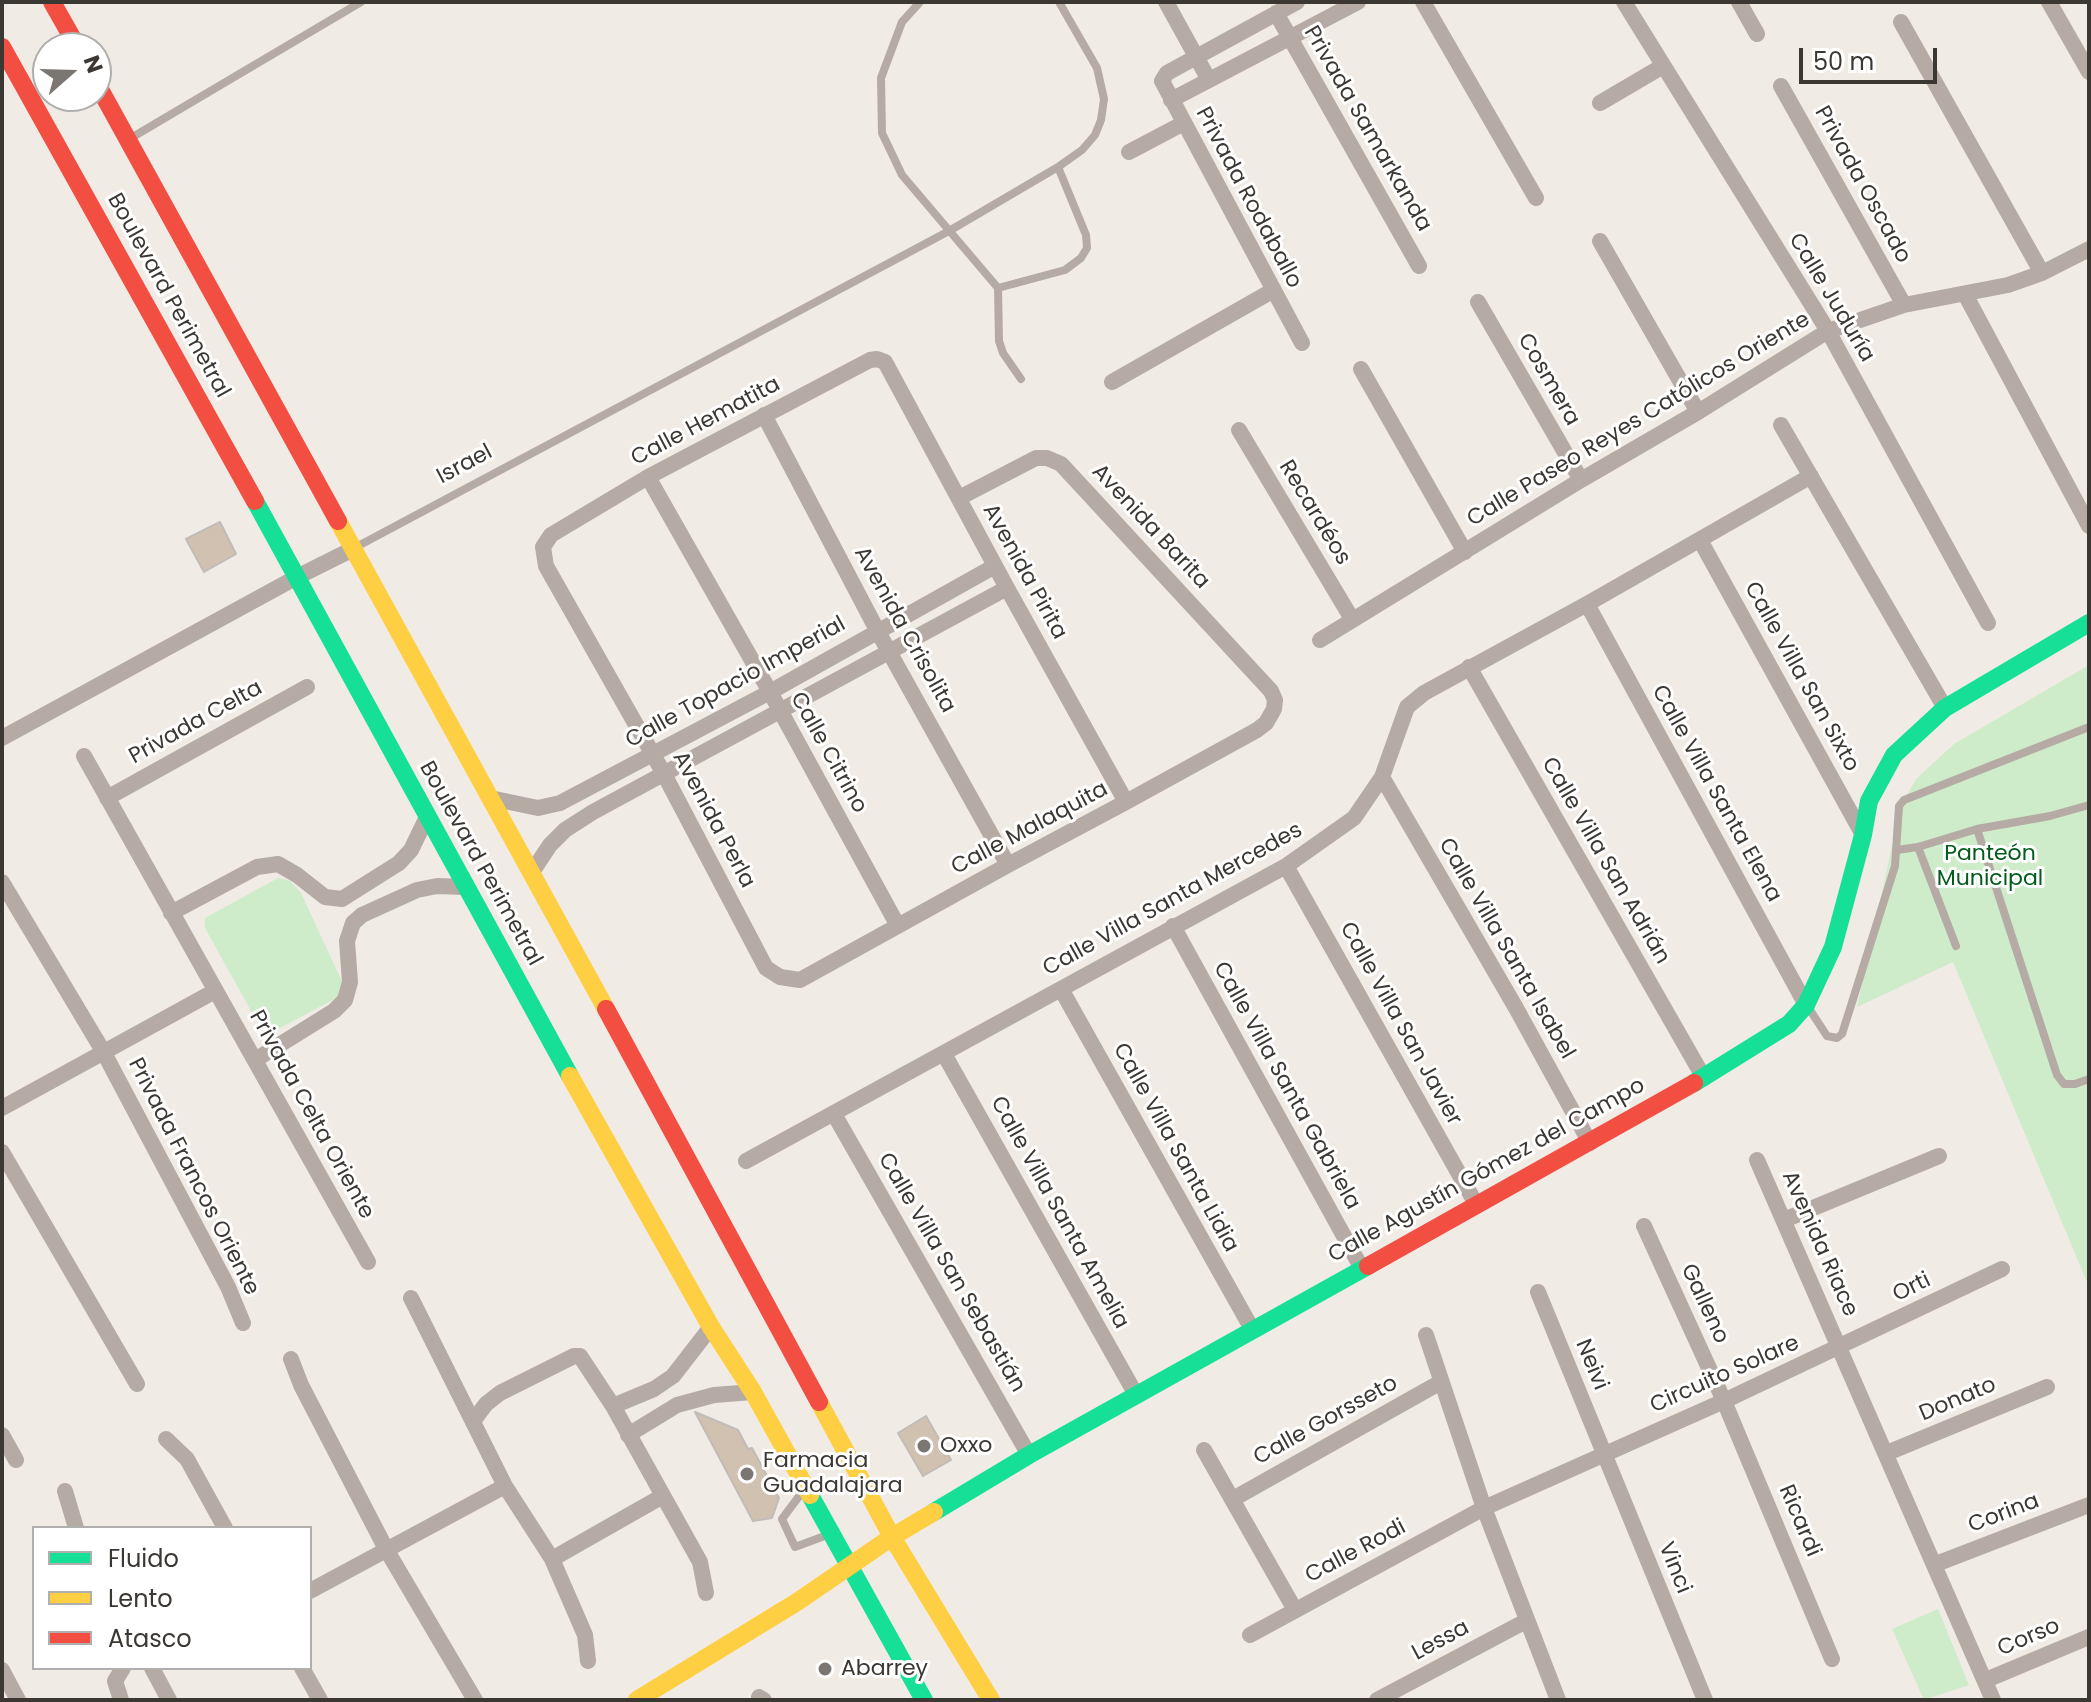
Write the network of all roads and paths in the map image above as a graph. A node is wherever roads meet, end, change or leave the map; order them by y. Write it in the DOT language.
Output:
graph roads {
  1 [pos="52,2"];
  2 [pos="361,2"];
  3 [pos="920,2"];
  4 [pos="1059,2"];
  5 [pos="1166,2"];
  6 [pos="1297,2"];
  7 [pos="1358,2"];
  8 [pos="1423,2"];
  9 [pos="1624,2"];
  10 [pos="1739,2"];
  11 [pos="2049,2"];
  12 [pos="1276,13"];
  13 [pos="1901,22"];
  14 [pos="69,32"];
  15 [pos="1757,34"];
  16 [pos="1291,38"];
  17 [pos="2,47"];
  18 [pos="1196,57"];
  19 [pos="1663,66"];
  20 [pos="2089,72"];
  21 [pos="1209,80"];
  22 [pos="1781,86"];
  23 [pos="1171,100"];
  24 [pos="1600,103"];
  25 [pos="112,111"];
  26 [pos="1184,123"];
  27 [pos="128,140"];
  28 [pos="1129,152"];
  29 [pos="1058,167"];
  30 [pos="1536,198"];
  31 [pos="949,231"];
  32 [pos="1600,241"];
  33 [pos="2089,249"];
  34 [pos="1419,266"];
  35 [pos="2042,273"];
  36 [pos="998,288"];
  37 [pos="1272,291"];
  38 [pos="1965,294"];
  39 [pos="1478,302"];
  40 [pos="1904,305"];
  41 [pos="1828,331"];
  42 [pos="1302,343"];
  43 [pos="885,362"];
  44 [pos="1361,369"];
  45 [pos="1021,379"];
  46 [pos="1112,382"];
  47 [pos="1698,412"];
  48 [pos="764,415"];
  49 [pos="1781,425"];
  50 [pos="1239,430"];
  51 [pos="1811,476"];
  52 [pos="648,477"];
  53 [pos="1581,480"];
  54 [pos="959,498"];
  55 [pos="2089,526"];
  56 [pos="551,535"];
  57 [pos="1700,540"];
  58 [pos="353,549"];
  59 [pos="1465,552"];
  60 [pos="995,566"];
  61 [pos="297,577"];
  62 [pos="1007,588"];
  63 [pos="1587,604"];
  64 [pos="1352,619"];
  65 [pos="1988,623"];
  66 [pos="2089,623"];
  67 [pos="877,630"];
  68 [pos="1320,640"];
  69 [pos="890,651"];
  70 [pos="1469,667"];
  71 [pos="307,687"];
  72 [pos="770,692"];
  73 [pos="1945,708"];
  74 [pos="1274,709"];
  75 [pos="780,711"];
  76 [pos="2089,727"];
  77 [pos="2,738"];
  78 [pos="652,753"];
  79 [pos="84,756"];
  80 [pos="664,774"];
  81 [pos="1382,777"];
  82 [pos="599,782"];
  83 [pos="107,798"];
  84 [pos="490,798"];
  85 [pos="1126,802"];
  86 [pos="560,803"];
  87 [pos="610,803"];
  88 [pos="2089,805"];
  89 [pos="427,817"];
  90 [pos="573,825"];
  91 [pos="1977,829"];
  92 [pos="1863,835"];
  93 [pos="1918,847"];
  94 [pos="1897,850"];
  95 [pos="1008,865"];
  96 [pos="1286,866"];
  97 [pos="532,872"];
  98 [pos="374,881"];
  99 [pos="2,882"];
  100 [pos="466,887"];
  101 [pos="386,904"];
  102 [pos="171,913"];
  103 [pos="898,926"];
  104 [pos="1173,926"];
  105 [pos="1956,946"];
  106 [pos="800,980"];
  107 [pos="1061,989"];
  108 [pos="215,991"];
  109 [pos="1806,1005"];
  110 [pos="103,1051"];
  111 [pos="944,1054"];
  112 [pos="255,1060"];
  113 [pos="1704,1078"];
  114 [pos="2089,1079"];
  115 [pos="2,1108"];
  116 [pos="834,1114"];
  117 [pos="1590,1143"];
  118 [pos="2,1152"];
  119 [pos="1939,1156"];
  120 [pos="1757,1160"];
  121 [pos="746,1161"];
  122 [pos="1476,1204"];
  123 [pos="1784,1220"];
  124 [pos="1644,1226"];
  125 [pos="368,1262"];
  126 [pos="1361,1267"];
  127 [pos="2002,1269"];
  128 [pos="1538,1292"];
  129 [pos="411,1298"];
  130 [pos="243,1323"];
  131 [pos="711,1327"];
  132 [pos="1252,1329"];
  133 [pos="1426,1335"];
  134 [pos="1840,1346"];
  135 [pos="291,1359"];
  136 [pos="1441,1382"];
  137 [pos="663,1383"];
  138 [pos="137,1384"];
  139 [pos="2047,1387"];
  140 [pos="753,1392"];
  141 [pos="1135,1393"];
  142 [pos="1724,1401"];
  143 [pos="677,1405"];
  144 [pos="613,1406"];
  145 [pos="474,1420"];
  146 [pos="2,1435"];
  147 [pos="628,1435"];
  148 [pos="166,1439"];
  149 [pos="1204,1450"];
  150 [pos="1603,1453"];
  151 [pos="1887,1453"];
  152 [pos="1029,1455"];
  153 [pos="16,1460"];
  154 [pos="505,1486"];
  155 [pos="806,1487"];
  156 [pos="65,1491"];
  157 [pos="661,1497"];
  158 [pos="1233,1499"];
  159 [pos="2089,1505"];
  160 [pos="1484,1508"];
  161 [pos="75,1526"];
  162 [pos="224,1526"];
  163 [pos="831,1533"];
  164 [pos="892,1537"];
  165 [pos="386,1549"];
  166 [pos="552,1559"];
  167 [pos="1936,1564"];
  168 [pos="848,1566"];
  169 [pos="312,1590"];
  170 [pos="706,1593"];
  171 [pos="1295,1610"];
  172 [pos="1526,1621"];
  173 [pos="1250,1635"];
  174 [pos="2089,1637"];
  175 [pos="1832,1659"];
  176 [pos="588,1661"];
  177 [pos="2,1670"];
  178 [pos="122,1670"];
  179 [pos="303,1670"];
  180 [pos="160,1671"];
  181 [pos="1986,1680"];
  182 [pos="14,1698"];
  183 [pos="121,1700"];
  184 [pos="169,1700"];
  185 [pos="320,1700"];
  186 [pos="475,1700"];
  187 [pos="637,1700"];
  188 [pos="924,1700"];
  189 [pos="991,1700"];
  190 [pos="1377,1700"];
  191 [pos="1558,1700"];
  192 [pos="1705,1700"];
  193 [pos="1993,1700"];
  1 -- 14 [label="street"];
  2 -- 27 [label="lane"];
  3 -- 31 [label="lane"];
  4 -- 29 [label="lane, Israel"];
  5 -- 18 [label="street"];
  6 -- 12 [label="street"];
  7 -- 16 [label="street"];
  8 -- 30 [label="street"];
  9 -- 19 [label="street, Calle Juduría"];
  10 -- 15 [label="street"];
  11 -- 20 [label="street"];
  12 -- 16 [label="street, Privada Samarkanda"];
  12 -- 18 [label="street"];
  13 -- 35 [label="street"];
  16 -- 21 [label="street"];
  16 -- 34 [label="street, Privada Samarkanda"];
  17 -- 61 [label="street, Boulevard Perimetral"];
  18 -- 21 [label="street"];
  18 -- 23 [label="street, Privada Rodaballo"];
  19 -- 24 [label="street"];
  19 -- 41 [label="street, Calle Juduría"];
  21 -- 23 [label="street"];
  22 -- 40 [label="street, Privada Oscado"];
  23 -- 26 [label="street, Privada Rodaballo"];
  25 -- 27 [label="street, Boulevard Perimetral"];
  26 -- 28 [label="street"];
  26 -- 37 [label="street, Privada Rodaballo"];
  27 -- 58 [label="street, Boulevard Perimetral"];
  29 -- 31 [label="lane, Israel"];
  29 -- 36 [label="lane"];
  31 -- 36 [label="lane"];
  31 -- 58 [label="lane, Israel"];
  32 -- 47 [label="street"];
  33 -- 35 [label="street, Calle Paseo Reyes Católicos Oriente"];
  35 -- 38 [label="street, Calle Paseo Reyes Católicos Oriente"];
  36 -- 45 [label="lane"];
  37 -- 42 [label="street, Privada Rodaballo"];
  37 -- 46 [label="street"];
  38 -- 40 [label="street, Calle Paseo Reyes Católicos Oriente"];
  38 -- 55 [label="street"];
  39 -- 53 [label="street, Cosmera"];
  40 -- 41 [label="street, Calle Paseo Reyes Católicos Oriente"];
  41 -- 47 [label="street, Calle Paseo Reyes Católicos Oriente"];
  41 -- 65 [label="street, Calle Juduría"];
  43 -- 48 [label="street, Calle Hematita"];
  43 -- 54 [label="street, Avenida Pirita"];
  44 -- 59 [label="street"];
  47 -- 53 [label="street, Calle Paseo Reyes Católicos Oriente"];
  48 -- 52 [label="street, Calle Hematita"];
  48 -- 67 [label="street, Avenida Crisolita"];
  49 -- 51 [label="street"];
  50 -- 64 [label="street, Recardéos"];
  51 -- 57 [label="street, Calle Villa Santa Mercedes"];
  51 -- 73 [label="street"];
  52 -- 56 [label="street, Calle Hematita"];
  52 -- 72 [label="street, Calle Citrino"];
  53 -- 59 [label="street, Calle Paseo Reyes Católicos Oriente"];
  54 -- 60 [label="street, Avenida Pirita"];
  54 -- 74 [label="street, Avenida Barita"];
  56 -- 78 [label="street, Avenida Perla"];
  57 -- 63 [label="street, Calle Villa Santa Mercedes"];
  57 -- 92 [label="street, Calle Villa San Sixto"];
  58 -- 61 [label="street, Israel"];
  58 -- 84 [label="street, Boulevard Perimetral"];
  59 -- 64 [label="street, Calle Paseo Reyes Católicos Oriente"];
  60 -- 62 [label="street, Avenida Pirita"];
  60 -- 67 [label="street, Calle Topacio Imperial"];
  61 -- 77 [label="street, Israel"];
  61 -- 89 [label="street, Boulevard Perimetral"];
  62 -- 69 [label="street, Calle Topacio Imperial"];
  62 -- 85 [label="street, Avenida Pirita"];
  63 -- 70 [label="street, Calle Villa Santa Mercedes"];
  63 -- 109 [label="street, Calle Villa Santa Elena"];
  64 -- 68 [label="street, Calle Paseo Reyes Católicos Oriente"];
  66 -- 73 [label="street, Calle Agustín Gómez del Campo"];
  67 -- 69 [label="street, Avenida Crisolita"];
  67 -- 72 [label="street, Calle Topacio Imperial"];
  69 -- 75 [label="street, Calle Topacio Imperial"];
  69 -- 95 [label="street, Avenida Crisolita"];
  70 -- 81 [label="street, Calle Villa Santa Mercedes"];
  70 -- 113 [label="street, Calle Villa San Adrián"];
  71 -- 83 [label="street, Privada Celta"];
  72 -- 75 [label="street, Calle Citrino"];
  72 -- 78 [label="street, Calle Topacio Imperial"];
  73 -- 92 [label="street, Calle Agustín Gómez del Campo"];
  74 -- 85 [label="street, Calle Malaquita"];
  75 -- 80 [label="street, Calle Topacio Imperial"];
  75 -- 103 [label="street, Calle Citrino"];
  76 -- 94 [label="lane"];
  78 -- 80 [label="street, Avenida Perla"];
  78 -- 82 [label="street, Calle Topacio Imperial"];
  79 -- 83 [label="street, Privada Celta Oriente"];
  80 -- 87 [label="street, Calle Topacio Imperial"];
  80 -- 106 [label="street, Avenida Perla"];
  81 -- 96 [label="street, Calle Villa Santa Mercedes"];
  81 -- 117 [label="street, Calle Villa Santa Isabel"];
  82 -- 86 [label="street, Calle Topacio Imperial"];
  82 -- 87 [label="street"];
  83 -- 102 [label="street, Privada Celta Oriente"];
  84 -- 86 [label="street, Calle Topacio Imperial"];
  84 -- 97 [label="street, Boulevard Perimetral"];
  85 -- 95 [label="street, Calle Malaquita"];
  86 -- 90 [label="street"];
  87 -- 90 [label="street, Calle Topacio Imperial"];
  88 -- 91 [label="lane"];
  89 -- 98 [label="street"];
  89 -- 100 [label="street, Boulevard Perimetral"];
  90 -- 97 [label="street, Calle Topacio Imperial"];
  91 -- 93 [label="lane"];
  91 -- 114 [label="lane"];
  92 -- 109 [label="street, Calle Agustín Gómez del Campo"];
  93 -- 94 [label="lane"];
  93 -- 105 [label="lane"];
  94 -- 109 [label="lane"];
  95 -- 103 [label="street, Calle Malaquita"];
  96 -- 104 [label="street, Calle Villa Santa Mercedes"];
  96 -- 122 [label="street, Calle Villa San Javier"];
  97 -- 164 [label="street, Boulevard Perimetral"];
  98 -- 101 [label="street"];
  98 -- 102 [label="street"];
  99 -- 110 [label="street, Privada Francos Oriente"];
  100 -- 101 [label="street"];
  100 -- 131 [label="street, Boulevard Perimetral"];
  101 -- 112 [label="street"];
  102 -- 108 [label="street, Privada Celta Oriente"];
  103 -- 106 [label="street, Calle Malaquita"];
  104 -- 107 [label="street, Calle Villa Santa Mercedes"];
  104 -- 126 [label="street, Calle Villa Santa Gabriela"];
  107 -- 111 [label="street, Calle Villa Santa Mercedes"];
  107 -- 132 [label="street, Calle Villa Santa Lidia"];
  108 -- 110 [label="street"];
  108 -- 112 [label="street, Privada Celta Oriente"];
  109 -- 113 [label="street, Calle Agustín Gómez del Campo"];
  110 -- 115 [label="street"];
  110 -- 130 [label="street, Privada Francos Oriente"];
  111 -- 116 [label="street, Calle Villa Santa Mercedes"];
  111 -- 141 [label="street, Calle Villa Santa Amelia"];
  112 -- 125 [label="street, Privada Celta Oriente"];
  113 -- 117 [label="street, Calle Agustín Gómez del Campo"];
  116 -- 121 [label="street, Calle Villa Santa Mercedes"];
  116 -- 152 [label="street, Calle Villa San Sebastián"];
  117 -- 122 [label="street, Calle Agustín Gómez del Campo"];
  118 -- 138 [label="street"];
  119 -- 123 [label="street"];
  120 -- 123 [label="street, Avenida Riace"];
  122 -- 126 [label="street, Calle Agustín Gómez del Campo"];
  123 -- 134 [label="street, Avenida Riace"];
  124 -- 142 [label="street, Galleno"];
  126 -- 132 [label="street, Calle Agustín Gómez del Campo"];
  127 -- 134 [label="street, Orti"];
  128 -- 150 [label="street, Neivi"];
  129 -- 145 [label="street"];
  131 -- 137 [label="street"];
  131 -- 140 [label="street, Boulevard Perimetral"];
  132 -- 141 [label="street, Calle Agustín Gómez del Campo"];
  133 -- 136 [label="street"];
  134 -- 142 [label="street, Circuito Solare"];
  134 -- 151 [label="street"];
  135 -- 165 [label="street"];
  136 -- 158 [label="street, Calle Gorsseto"];
  136 -- 160 [label="street"];
  137 -- 143 [label="street"];
  137 -- 144 [label="street"];
  139 -- 151 [label="street, Donato"];
  140 -- 143 [label="street"];
  140 -- 155 [label="street, Boulevard Perimetral"];
  141 -- 152 [label="street, Calle Agustín Gómez del Campo"];
  142 -- 150 [label="street, Circuito Solare"];
  142 -- 175 [label="street, Ricardi"];
  143 -- 147 [label="street"];
  144 -- 145 [label="street"];
  144 -- 147 [label="street"];
  145 -- 154 [label="street"];
  146 -- 153 [label="street"];
  147 -- 157 [label="street"];
  148 -- 162 [label="street"];
  149 -- 158 [label="street"];
  150 -- 160 [label="street, Circuito Solare"];
  150 -- 192 [label="street, Vinci"];
  151 -- 167 [label="street"];
  152 -- 164 [label="street, Calle Agustín Gómez del Campo"];
  154 -- 165 [label="street"];
  154 -- 166 [label="street"];
  155 -- 163 [label="street, Boulevard Perimetral"];
  155 -- 163 [label="lane"];
  156 -- 161 [label="street"];
  157 -- 166 [label="street"];
  157 -- 170 [label="street"];
  158 -- 171 [label="street"];
  159 -- 167 [label="street, Corina"];
  160 -- 171 [label="street, Calle Rodi"];
  160 -- 172 [label="street"];
  163 -- 168 [label="street, Boulevard Perimetral"];
  164 -- 168 [label="street, Calle Agustín Gómez del Campo"];
  164 -- 189 [label="street, Boulevard Perimetral"];
  165 -- 169 [label="street"];
  165 -- 186 [label="street"];
  166 -- 176 [label="street"];
  167 -- 181 [label="street"];
  168 -- 187 [label="street, Calle Agustín Gómez del Campo"];
  168 -- 188 [label="street, Boulevard Perimetral"];
  171 -- 173 [label="street, Calle Rodi"];
  172 -- 190 [label="street, Lessa"];
  172 -- 191 [label="street"];
  174 -- 181 [label="street, Corso"];
  177 -- 182 [label="street"];
  178 -- 183 [label="street"];
  179 -- 185 [label="street"];
  180 -- 184 [label="street"];
  181 -- 193 [label="street"];
}
